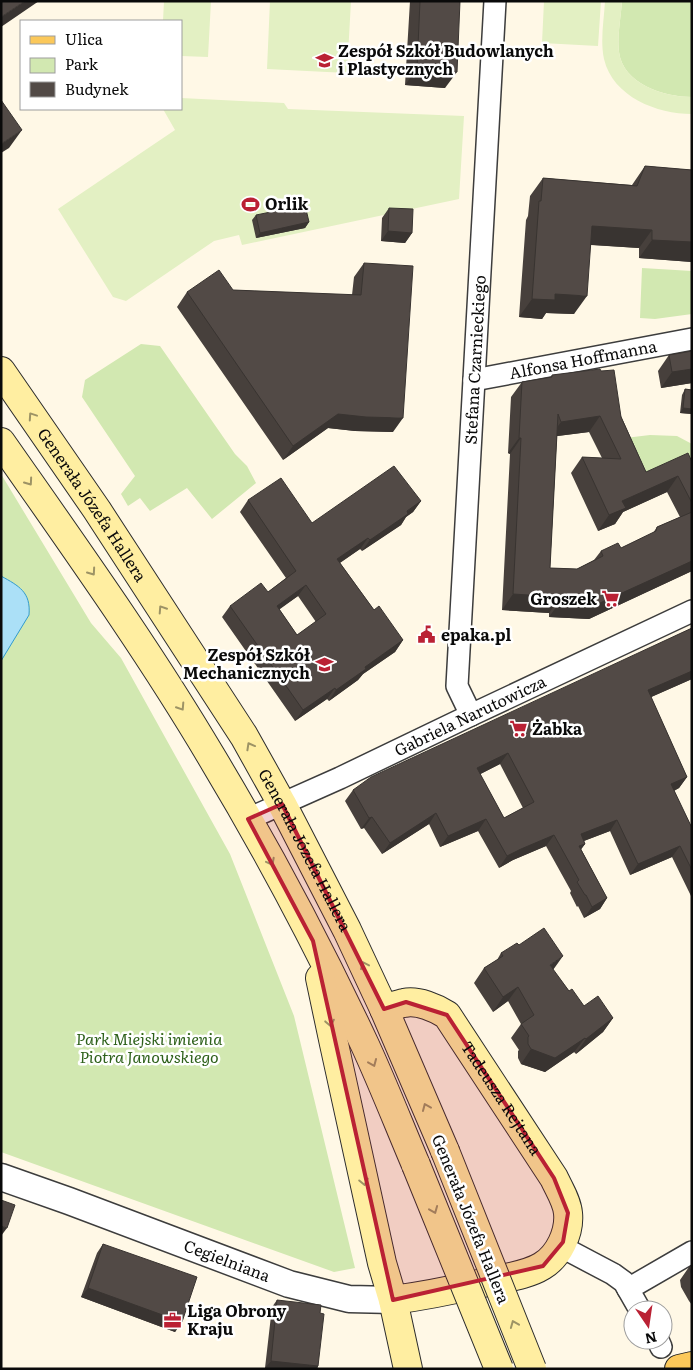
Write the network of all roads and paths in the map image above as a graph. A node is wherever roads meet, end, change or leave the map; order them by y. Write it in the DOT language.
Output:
graph roads {
  1 [pos="495,1"];
  2 [pos="692,339"];
  3 [pos="1,371"];
  4 [pos="474,380"];
  5 [pos="1,442"];
  6 [pos="692,611"];
  7 [pos="471,715"];
  8 [pos="282,804"];
  9 [pos="248,819"];
  10 [pos="313,941"];
  11 [pos="384,1009"];
  12 [pos="1,1177"];
  13 [pos="560,1246"];
  14 [pos="692,1252"];
  15 [pos="628,1289"];
  16 [pos="393,1300"];
  17 [pos="634,1300"];
  18 [pos="692,1366"];
  19 [pos="408,1369"];
  20 [pos="499,1369"];
  21 [pos="532,1369"];
  22 [pos="678,1369"];
  1 -- 4 [label="street, Stefana Czarnieckiego"];
  2 -- 4 [label="street, Alfonsa Hoffmanna"];
  8 -- 3 [label="main road, Generała Józefa Hallera, one-way"];
  4 -- 7 [label="street, Stefana Czarnieckiego"];
  5 -- 9 [label="main road, Generała Józefa Hallera, one-way"];
  6 -- 7 [label="street, Gabriela Narutowicza"];
  7 -- 8 [label="street, Gabriela Narutowicza"];
  8 -- 9 [label="street, Gabriela Narutowicza"];
  11 -- 8 [label="main road, Generała Józefa Hallera, one-way"];
  9 -- 10 [label="main road, Generała Józefa Hallera, one-way"];
  10 -- 16 [label="main road, one-way"];
  10 -- 20 [label="main road, Generała Józefa Hallera, one-way, bridge"];
  11 -- 13 [label="main road, Tadeusza Rejtana"];
  21 -- 11 [label="main road, Generała Józefa Hallera, one-way, bridge"];
  12 -- 16 [label="street, Cegielniana"];
  13 -- 15 [label="street"];
  13 -- 16 [label="main road, Tadeusza Rejtana"];
  14 -- 15 [label="street"];
  15 -- 17 [label="street"];
  16 -- 19 [label="main road"];
  18 -- 22 [label="main road"];
}
